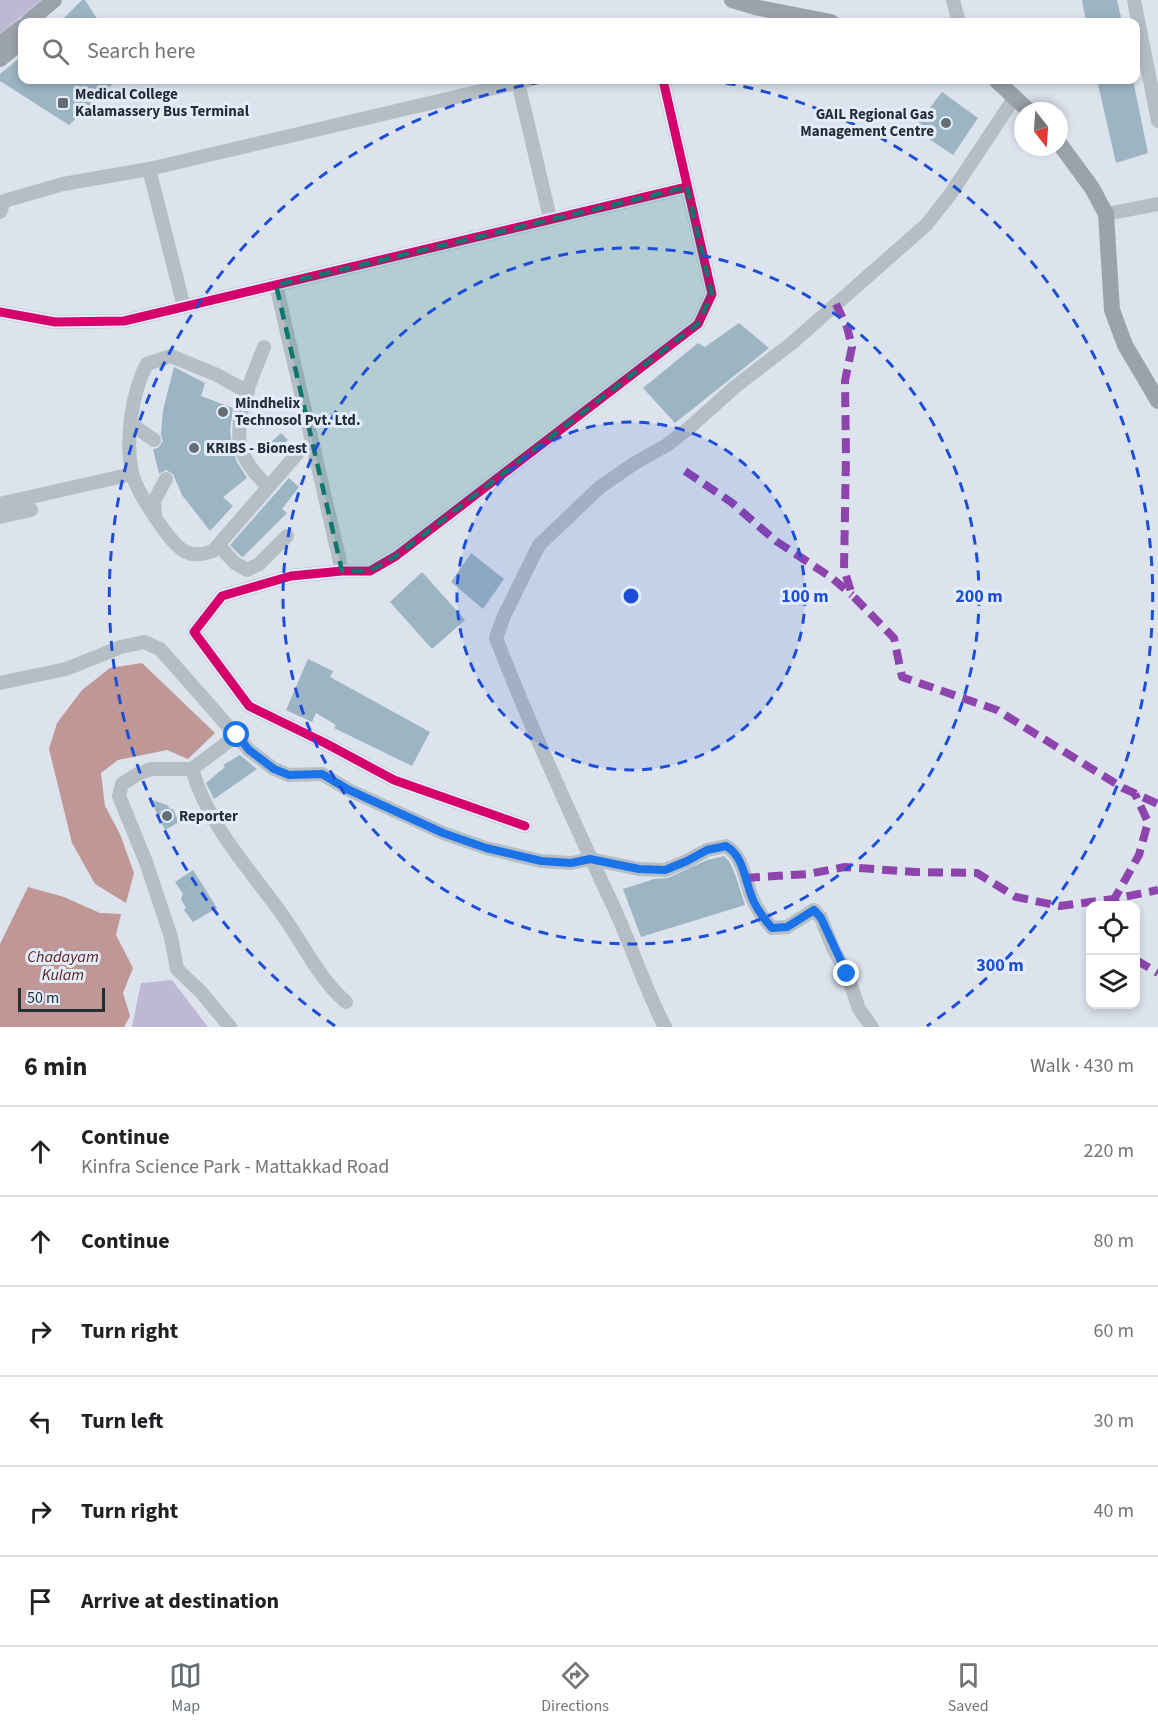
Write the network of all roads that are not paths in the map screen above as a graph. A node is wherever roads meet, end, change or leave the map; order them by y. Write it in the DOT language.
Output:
graph roads {
  1 [pos="54,0"];
  2 [pos="68,0"];
  3 [pos="732,0"];
  4 [pos="953,0"];
  5 [pos="1134,0"];
  6 [pos="33,18"];
  7 [pos="48,18"];
  8 [pos="810,18"];
  9 [pos="958,18"];
  10 [pos="1138,18"];
  11 [pos="18,30"];
  12 [pos="1140,30"];
  13 [pos="0,44"];
  14 [pos="18,44"];
  15 [pos="0,59"];
  16 [pos="510,84"];
  17 [pos="524,84"];
  18 [pos="664,84"];
  19 [pos="1000,84"];
  20 [pos="1015,97"];
  21 [pos="1020,102"];
  22 [pos="1158,121"];
  23 [pos="1068,155"];
  24 [pos="149,169"];
  25 [pos="687,187"];
  26 [pos="1158,204"];
  27 [pos="0,212"];
  28 [pos="1106,214"];
  29 [pos="550,218"];
  30 [pos="276,285"];
  31 [pos="184,307"];
  32 [pos="0,312"];
  33 [pos="264,347"];
  34 [pos="248,392"];
  35 [pos="1158,401"];
  36 [pos="131,424"];
  37 [pos="154,440"];
  38 [pos="297,454"];
  39 [pos="132,474"];
  40 [pos="166,479"];
  41 [pos="268,487"];
  42 [pos="0,504"];
  43 [pos="31,510"];
  44 [pos="0,517"];
  45 [pos="155,518"];
  46 [pos="287,536"];
  47 [pos="219,546"];
  48 [pos="342,570"];
  49 [pos="0,683"];
  50 [pos="237,735"];
  51 [pos="192,769"];
  52 [pos="525,826"];
  53 [pos="590,859"];
  54 [pos="346,1002"];
  55 [pos="230,1027"];
  56 [pos="665,1027"];
  57 [pos="872,1027"];
  1 -- 6 [label="main road"];
  2 -- 7 [label="main road"];
  3 -- 8 [label="main road"];
  4 -- 9 [label="street"];
  5 -- 10 [label="street"];
  11 -- 13 [label="main road"];
  12 -- 22 [label="street"];
  14 -- 15 [label="main road"];
  16 -- 24 [label="street"];
  17 -- 29 [label="street"];
  18 -- 25 [label="street"];
  19 -- 20 [label="main road"];
  20 -- 21 [label="main road"];
  20 -- 53 [label="street"];
  23 -- 28 [label="main road"];
  24 -- 27 [label="street"];
  24 -- 31 [label="street"];
  25 -- 29 [label="street"];
  25 -- 48 [label="street"];
  26 -- 28 [label="street"];
  28 -- 35 [label="main road"];
  29 -- 30 [label="street"];
  30 -- 31 [label="street"];
  30 -- 48 [label="street"];
  31 -- 32 [label="street"];
  33 -- 34 [label="street"];
  34 -- 36 [label="street"];
  34 -- 41 [label="street"];
  36 -- 37 [label="street"];
  36 -- 39 [label="street"];
  38 -- 41 [label="street"];
  39 -- 42 [label="street"];
  39 -- 45 [label="street"];
  40 -- 45 [label="street"];
  41 -- 47 [label="street"];
  43 -- 44 [label="street"];
  45 -- 47 [label="street"];
  46 -- 47 [label="street"];
  48 -- 52 [label="street"];
  49 -- 50 [label="street"];
  50 -- 51 [label="street"];
  50 -- 53 [label="street"];
  51 -- 54 [label="street"];
  51 -- 55 [label="street"];
  53 -- 56 [label="street"];
  53 -- 57 [label="street"];
}
